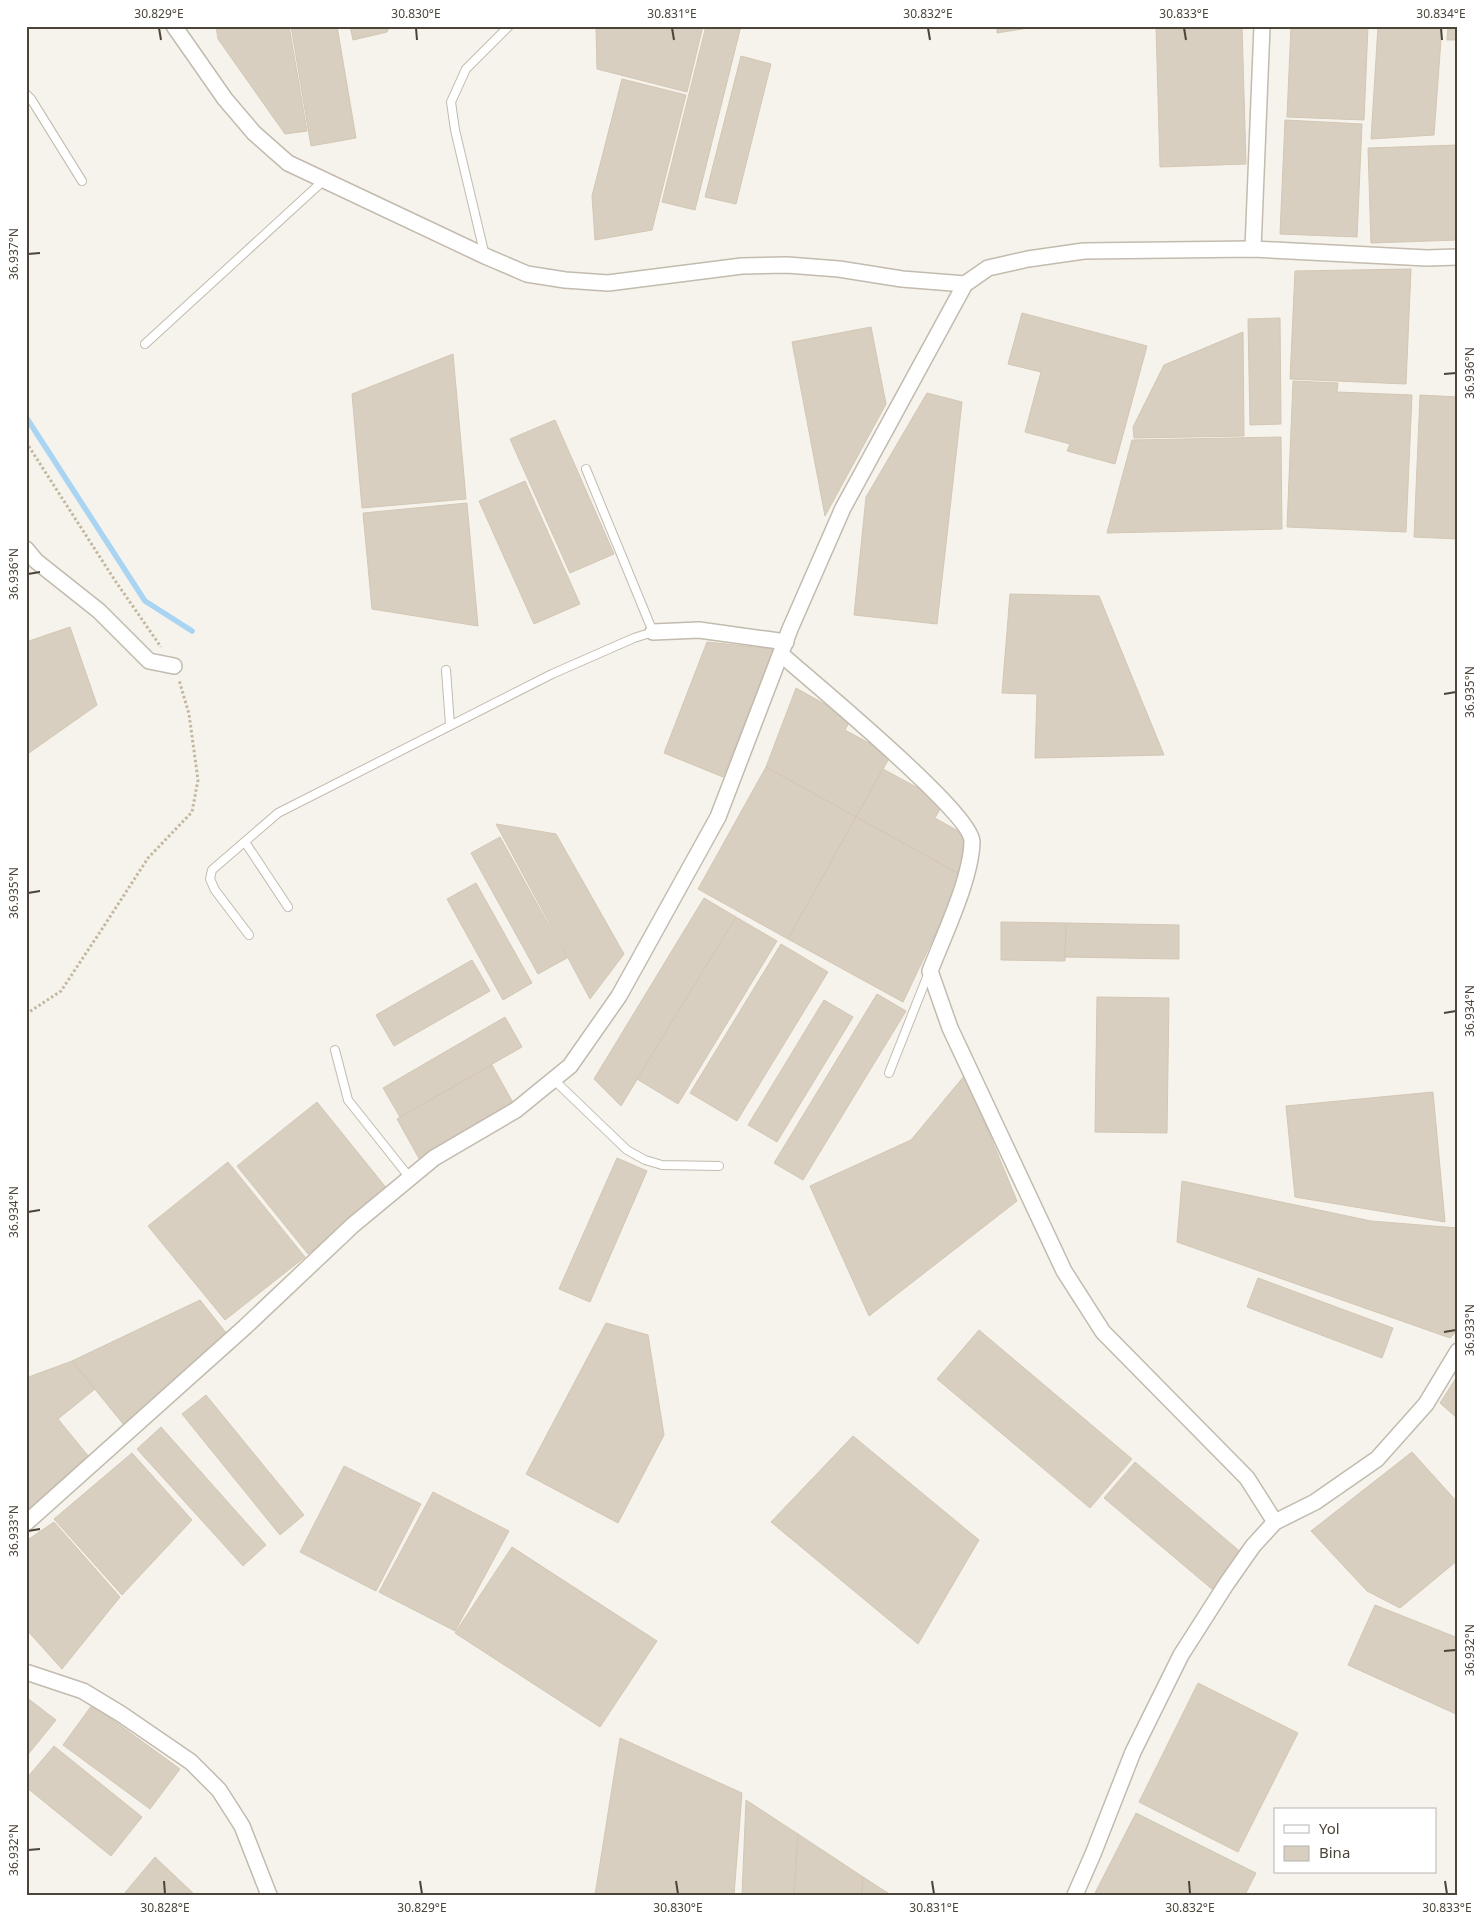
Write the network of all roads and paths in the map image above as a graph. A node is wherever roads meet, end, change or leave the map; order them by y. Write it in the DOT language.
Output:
graph roads {
  1 [pos="174,26"];
  2 [pos="509,26"];
  3 [pos="1262,26"];
  4 [pos="26,94"];
  5 [pos="82,181"];
  6 [pos="323,181"];
  7 [pos="1253,249"];
  8 [pos="485,256"];
  9 [pos="1458,257"];
  10 [pos="965,284"];
  11 [pos="145,344"];
  12 [pos="26,442"];
  13 [pos="586,468"];
  14 [pos="26,549"];
  15 [pos="653,632"];
  16 [pos="784,649"];
  17 [pos="174,666"];
  18 [pos="446,670"];
  19 [pos="450,725"];
  20 [pos="244,842"];
  21 [pos="288,907"];
  22 [pos="249,935"];
  23 [pos="930,970"];
  24 [pos="26,1014"];
  25 [pos="335,1050"];
  26 [pos="889,1073"];
  27 [pos="553,1079"];
  28 [pos="719,1166"];
  29 [pos="410,1178"];
  30 [pos="1458,1351"];
  31 [pos="1275,1522"];
  32 [pos="26,1523"];
  33 [pos="26,1672"];
  34 [pos="269,1895"];
  35 [pos="1075,1895"];
  1 -- 6 [label="street"];
  2 -- 8 [label="lane"];
  3 -- 7 [label="street"];
  4 -- 5 [label="lane"];
  6 -- 8 [label="street"];
  6 -- 11 [label="lane"];
  7 -- 9 [label="street"];
  7 -- 10 [label="street"];
  8 -- 10 [label="street"];
  10 -- 16 [label="street"];
  12 -- 17 [label="path"];
  13 -- 15 [label="lane"];
  14 -- 17 [label="street"];
  15 -- 16 [label="street"];
  15 -- 19 [label="lane"];
  16 -- 23 [label="street"];
  16 -- 27 [label="street"];
  17 -- 24 [label="path"];
  18 -- 19 [label="lane"];
  19 -- 20 [label="lane"];
  20 -- 21 [label="lane"];
  20 -- 22 [label="lane"];
  23 -- 26 [label="lane"];
  23 -- 31 [label="street"];
  25 -- 29 [label="lane"];
  27 -- 28 [label="lane"];
  27 -- 29 [label="street"];
  29 -- 32 [label="street"];
  30 -- 31 [label="street"];
  31 -- 35 [label="street"];
  33 -- 34 [label="street"];
}
